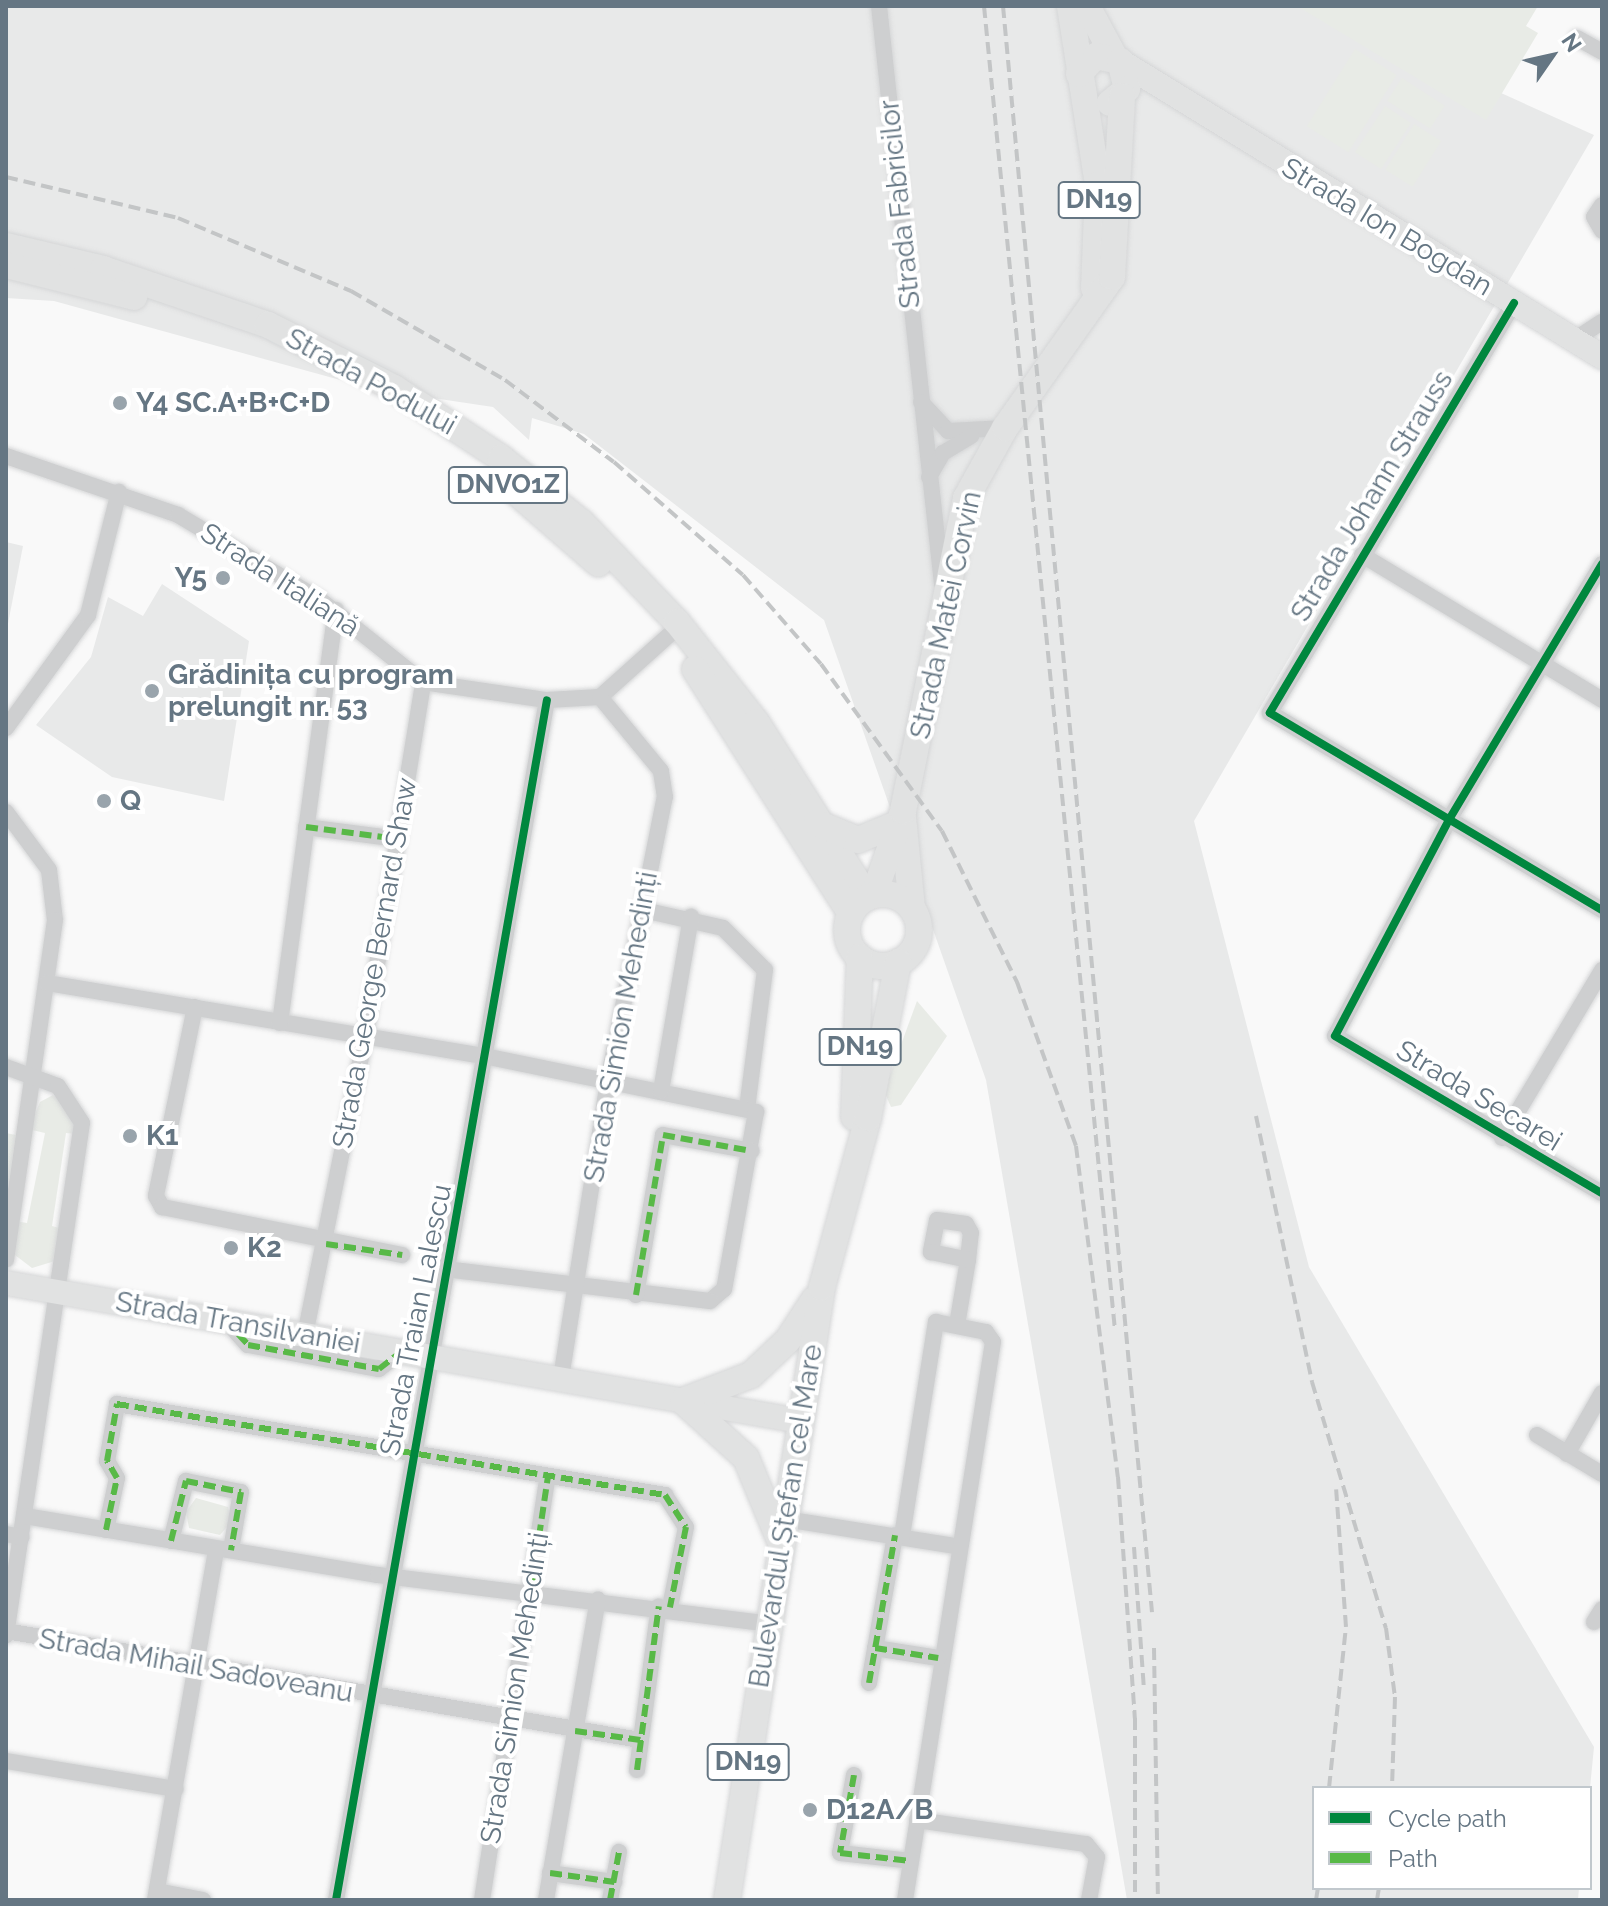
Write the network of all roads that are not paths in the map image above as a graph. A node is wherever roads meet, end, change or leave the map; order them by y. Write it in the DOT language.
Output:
graph roads {
  1 [pos="879,6"];
  2 [pos="1070,6"];
  3 [pos="1087,6"];
  4 [pos="1577,38"];
  5 [pos="1602,52"];
  6 [pos="1118,59"];
  7 [pos="1081,83"];
  8 [pos="1122,96"];
  9 [pos="1171,98"];
  10 [pos="1602,205"];
  11 [pos="1602,231"];
  12 [pos="6,246"];
  13 [pos="6,265"];
  14 [pos="1514,303"];
  15 [pos="1091,310"];
  16 [pos="1602,322"];
  17 [pos="1574,340"];
  18 [pos="1602,357"];
  19 [pos="921,402"];
  20 [pos="1005,428"];
  21 [pos="972,435"];
  22 [pos="6,456"];
  23 [pos="928,481"];
  24 [pos="119,492"];
  25 [pos="1362,555"];
  26 [pos="1602,564"];
  27 [pos="944,598"];
  28 [pos="336,610"];
  29 [pos="669,635"];
  30 [pos="1543,663"];
  31 [pos="423,682"];
  32 [pos="600,697"];
  33 [pos="547,700"];
  34 [pos="1602,700"];
  35 [pos="6,728"];
  36 [pos="6,812"];
  37 [pos="900,817"];
  38 [pos="1450,818"];
  39 [pos="816,822"];
  40 [pos="306,827"];
  41 [pos="398,839"];
  42 [pos="864,902"];
  43 [pos="639,909"];
  44 [pos="912,909"];
  45 [pos="1602,910"];
  46 [pos="691,917"];
  47 [pos="860,957"];
  48 [pos="898,962"];
  49 [pos="1602,970"];
  50 [pos="47,983"];
  51 [pos="195,1007"];
  52 [pos="280,1023"];
  53 [pos="365,1038"];
  54 [pos="489,1057"];
  55 [pos="6,1067"];
  56 [pos="33,1072"];
  57 [pos="608,1081"];
  58 [pos="661,1091"];
  59 [pos="747,1109"];
  60 [pos="858,1135"];
  61 [pos="1502,1138"];
  62 [pos="752,1151"];
  63 [pos="1602,1193"];
  64 [pos="326,1244"];
  65 [pos="402,1255"];
  66 [pos="6,1259"];
  67 [pos="968,1260"];
  68 [pos="447,1269"];
  69 [pos="6,1283"];
  70 [pos="577,1286"];
  71 [pos="822,1287"];
  72 [pos="58,1292"];
  73 [pos="636,1295"];
  74 [pos="226,1321"];
  75 [pos="957,1325"];
  76 [pos="305,1335"];
  77 [pos="402,1351"];
  78 [pos="430,1356"];
  79 [pos="561,1378"];
  80 [pos="1602,1393"];
  81 [pos="683,1401"];
  82 [pos="800,1421"];
  83 [pos="1537,1435"];
  84 [pos="413,1452"];
  85 [pos="1567,1454"];
  86 [pos="1602,1474"];
  87 [pos="548,1476"];
  88 [pos="25,1516"];
  89 [pos="106,1530"];
  90 [pos="783,1532"];
  91 [pos="14,1536"];
  92 [pos="898,1536"];
  93 [pos="171,1541"];
  94 [pos="956,1546"];
  95 [pos="223,1550"];
  96 [pos="392,1575"];
  97 [pos="531,1590"];
  98 [pos="598,1599"];
  99 [pos="664,1607"];
  100 [pos="769,1624"];
  101 [pos="6,1632"];
  102 [pos="875,1648"];
  103 [pos="938,1658"];
  104 [pos="194,1667"];
  105 [pos="869,1683"];
  106 [pos="370,1697"];
  107 [pos="508,1720"];
  108 [pos="575,1731"];
  109 [pos="640,1740"];
  110 [pos="6,1761"];
  111 [pos="637,1770"];
  112 [pos="854,1775"];
  113 [pos="176,1789"];
  114 [pos="917,1820"];
  115 [pos="619,1852"];
  116 [pos="911,1861"];
  117 [pos="550,1873"];
  118 [pos="614,1882"];
  119 [pos="156,1896"];
  120 [pos="203,1900"];
  121 [pos="336,1900"];
  122 [pos="482,1900"];
  123 [pos="546,1900"];
  124 [pos="610,1900"];
  125 [pos="727,1900"];
  126 [pos="905,1900"];
  127 [pos="1089,1900"];
  1 -- 19 [label="street, Strada Fabricilor"];
  2 -- 7 [label="main road, DN19"];
  3 -- 6 [label="main road, DN19"];
  4 -- 5 [label="street"];
  6 -- 7 [label="main road"];
  6 -- 8 [label="main road, DN19"];
  6 -- 9 [label="main road, Strada Ion Bogdan"];
  7 -- 8 [label="main road"];
  7 -- 15 [label="main road, DN19"];
  8 -- 9 [label="main road, Strada Ion Bogdan"];
  8 -- 15 [label="main road, Strada Matei Corvin / DN19"];
  9 -- 14 [label="main road, Strada Ion Bogdan"];
  10 -- 11 [label="street"];
  12 -- 39 [label="main road, Strada Podului / DNVO1Z"];
  13 -- 29 [label="main road, Strada Podului / DNVO1Z"];
  14 -- 17 [label="main road, Strada Ion Bogdan"];
  14 -- 25 [label="street, Strada Johann Strauss"];
  15 -- 20 [label="main road, Strada Matei Corvin / DN19"];
  16 -- 17 [label="street"];
  17 -- 18 [label="main road, Strada Ion Bogdan"];
  19 -- 21 [label="street"];
  19 -- 23 [label="street, Strada Fabricilor"];
  20 -- 21 [label="street"];
  20 -- 27 [label="main road, Strada Matei Corvin / DN19"];
  21 -- 23 [label="street"];
  22 -- 24 [label="street, Strada Italiană"];
  23 -- 27 [label="street, Strada Fabricilor"];
  24 -- 28 [label="street, Strada Italiană"];
  24 -- 35 [label="street"];
  25 -- 30 [label="street"];
  25 -- 38 [label="street, Strada Johann Strauss"];
  26 -- 30 [label="street"];
  27 -- 37 [label="main road, Strada Matei Corvin / DN19"];
  28 -- 31 [label="street, Strada Italiană"];
  28 -- 40 [label="street"];
  29 -- 32 [label="street"];
  29 -- 42 [label="main road, Strada Podului / DNVO1Z"];
  30 -- 34 [label="street"];
  30 -- 38 [label="street"];
  31 -- 33 [label="street"];
  31 -- 41 [label="street, Strada George Bernard Shaw"];
  32 -- 33 [label="street"];
  32 -- 43 [label="street, Strada Simion Mehedinți"];
  33 -- 54 [label="street, Strada Traian Lalescu"];
  36 -- 50 [label="street"];
  37 -- 39 [label="main road"];
  37 -- 42 [label="main road, DN19"];
  37 -- 44 [label="main road, DN19"];
  38 -- 45 [label="street"];
  38 -- 61 [label="street, Strada Secarei"];
  39 -- 42 [label="main road, Strada Podului / DNVO1Z"];
  40 -- 41 [label="street"];
  40 -- 52 [label="street"];
  41 -- 53 [label="street, Strada George Bernard Shaw"];
  42 -- 44 [label="main road"];
  42 -- 47 [label="main road, DN19"];
  43 -- 46 [label="street"];
  43 -- 57 [label="street, Strada Simion Mehedinți"];
  44 -- 48 [label="main road, DN19"];
  46 -- 58 [label="street"];
  46 -- 59 [label="street"];
  47 -- 48 [label="main road"];
  47 -- 60 [label="main road, Bulevardul Ștefan cel Mare / DN19"];
  48 -- 60 [label="main road, Bulevardul Ștefan cel Mare / DN19"];
  49 -- 61 [label="street"];
  50 -- 51 [label="street"];
  50 -- 56 [label="street"];
  51 -- 52 [label="street"];
  51 -- 64 [label="street"];
  52 -- 53 [label="street"];
  53 -- 54 [label="street"];
  53 -- 64 [label="street, Strada George Bernard Shaw"];
  54 -- 57 [label="street"];
  54 -- 68 [label="street, Strada Traian Lalescu"];
  55 -- 56 [label="street"];
  56 -- 66 [label="street"];
  56 -- 72 [label="street"];
  57 -- 58 [label="street"];
  57 -- 70 [label="street, Strada Simion Mehedinți"];
  58 -- 59 [label="street"];
  59 -- 62 [label="street"];
  60 -- 71 [label="main road, Bulevardul Ștefan cel Mare / DN19"];
  61 -- 63 [label="street, Strada Secarei"];
  62 -- 73 [label="street"];
  62 -- 73 [label="street"];
  64 -- 65 [label="street"];
  64 -- 76 [label="street, Strada George Bernard Shaw"];
  67 -- 75 [label="street"];
  68 -- 70 [label="street"];
  68 -- 78 [label="street, Strada Traian Lalescu"];
  69 -- 72 [label="main road, Strada Transilvaniei"];
  70 -- 73 [label="street"];
  70 -- 79 [label="street, Strada Simion Mehedinți"];
  71 -- 81 [label="main road"];
  71 -- 82 [label="main road, Bulevardul Ștefan cel Mare / DN19"];
  72 -- 74 [label="main road, Strada Transilvaniei"];
  72 -- 88 [label="street"];
  74 -- 76 [label="main road, Strada Transilvaniei"];
  74 -- 77 [label="street"];
  75 -- 92 [label="street"];
  75 -- 94 [label="street"];
  76 -- 77 [label="main road, Strada Transilvaniei"];
  77 -- 78 [label="main road, Strada Transilvaniei"];
  78 -- 79 [label="main road, Strada Transilvaniei"];
  78 -- 84 [label="street, Strada Traian Lalescu"];
  79 -- 81 [label="main road, Strada Transilvaniei"];
  80 -- 85 [label="street"];
  81 -- 82 [label="main road, Strada Transilvaniei"];
  81 -- 90 [label="main road"];
  82 -- 90 [label="main road, Bulevardul Ștefan cel Mare / DN19"];
  83 -- 85 [label="street"];
  84 -- 87 [label="street"];
  84 -- 89 [label="street"];
  84 -- 96 [label="street, Strada Traian Lalescu"];
  85 -- 86 [label="street"];
  87 -- 97 [label="street, Strada Simion Mehedinți"];
  87 -- 99 [label="street"];
  88 -- 89 [label="street"];
  88 -- 91 [label="street"];
  89 -- 93 [label="street"];
  90 -- 92 [label="street"];
  90 -- 100 [label="main road, Bulevardul Ștefan cel Mare / DN19"];
  91 -- 101 [label="street"];
  92 -- 94 [label="street"];
  92 -- 102 [label="street"];
  93 -- 95 [label="street"];
  93 -- 95 [label="street"];
  94 -- 103 [label="street"];
  95 -- 96 [label="street"];
  95 -- 104 [label="street"];
  96 -- 97 [label="street"];
  96 -- 106 [label="street, Strada Traian Lalescu"];
  97 -- 98 [label="street"];
  97 -- 107 [label="street, Strada Simion Mehedinți"];
  98 -- 99 [label="street"];
  98 -- 108 [label="street"];
  99 -- 100 [label="street"];
  99 -- 109 [label="street"];
  100 -- 125 [label="main road, Bulevardul Ștefan cel Mare / DN19"];
  101 -- 104 [label="street, Strada Mihail Sadoveanu"];
  102 -- 103 [label="street"];
  102 -- 105 [label="street"];
  103 -- 114 [label="street"];
  104 -- 106 [label="street, Strada Mihail Sadoveanu"];
  104 -- 113 [label="street"];
  106 -- 107 [label="street, Strada Mihail Sadoveanu"];
  106 -- 121 [label="street, Strada Traian Lalescu"];
  107 -- 108 [label="street, Strada Mihail Sadoveanu"];
  107 -- 122 [label="street, Strada Simion Mehedinți"];
  108 -- 109 [label="street, Strada Mihail Sadoveanu"];
  108 -- 117 [label="street"];
  109 -- 111 [label="street"];
  110 -- 113 [label="street"];
  112 -- 116 [label="street"];
  113 -- 119 [label="street"];
  114 -- 116 [label="street"];
  114 -- 127 [label="street"];
  115 -- 118 [label="street"];
  116 -- 126 [label="street"];
  117 -- 118 [label="street"];
  117 -- 123 [label="street"];
  118 -- 124 [label="street"];
  119 -- 120 [label="street"];
}
